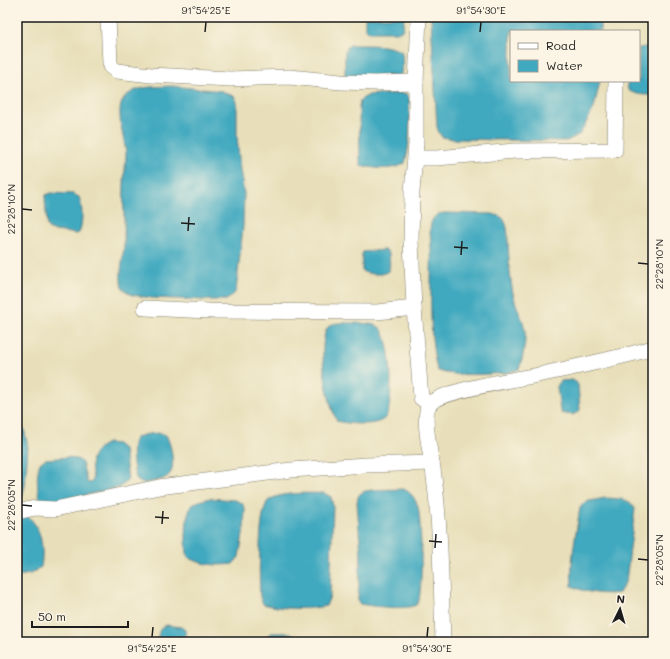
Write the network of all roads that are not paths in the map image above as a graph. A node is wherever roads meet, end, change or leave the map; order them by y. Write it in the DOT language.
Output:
graph roads {
  1 [pos="108,17"];
  2 [pos="419,17"];
  3 [pos="416,82"];
  4 [pos="616,82"];
  5 [pos="415,158"];
  6 [pos="145,308"];
  7 [pos="414,308"];
  8 [pos="653,348"];
  9 [pos="429,404"];
  10 [pos="432,463"];
  11 [pos="17,512"];
  12 [pos="442,642"];
  1 -- 3 [label="street"];
  2 -- 3 [label="street"];
  3 -- 5 [label="street"];
  4 -- 5 [label="street"];
  5 -- 7 [label="street"];
  6 -- 7 [label="street"];
  7 -- 9 [label="street"];
  8 -- 9 [label="street"];
  9 -- 10 [label="street"];
  10 -- 11 [label="street"];
  10 -- 12 [label="street"];
}
